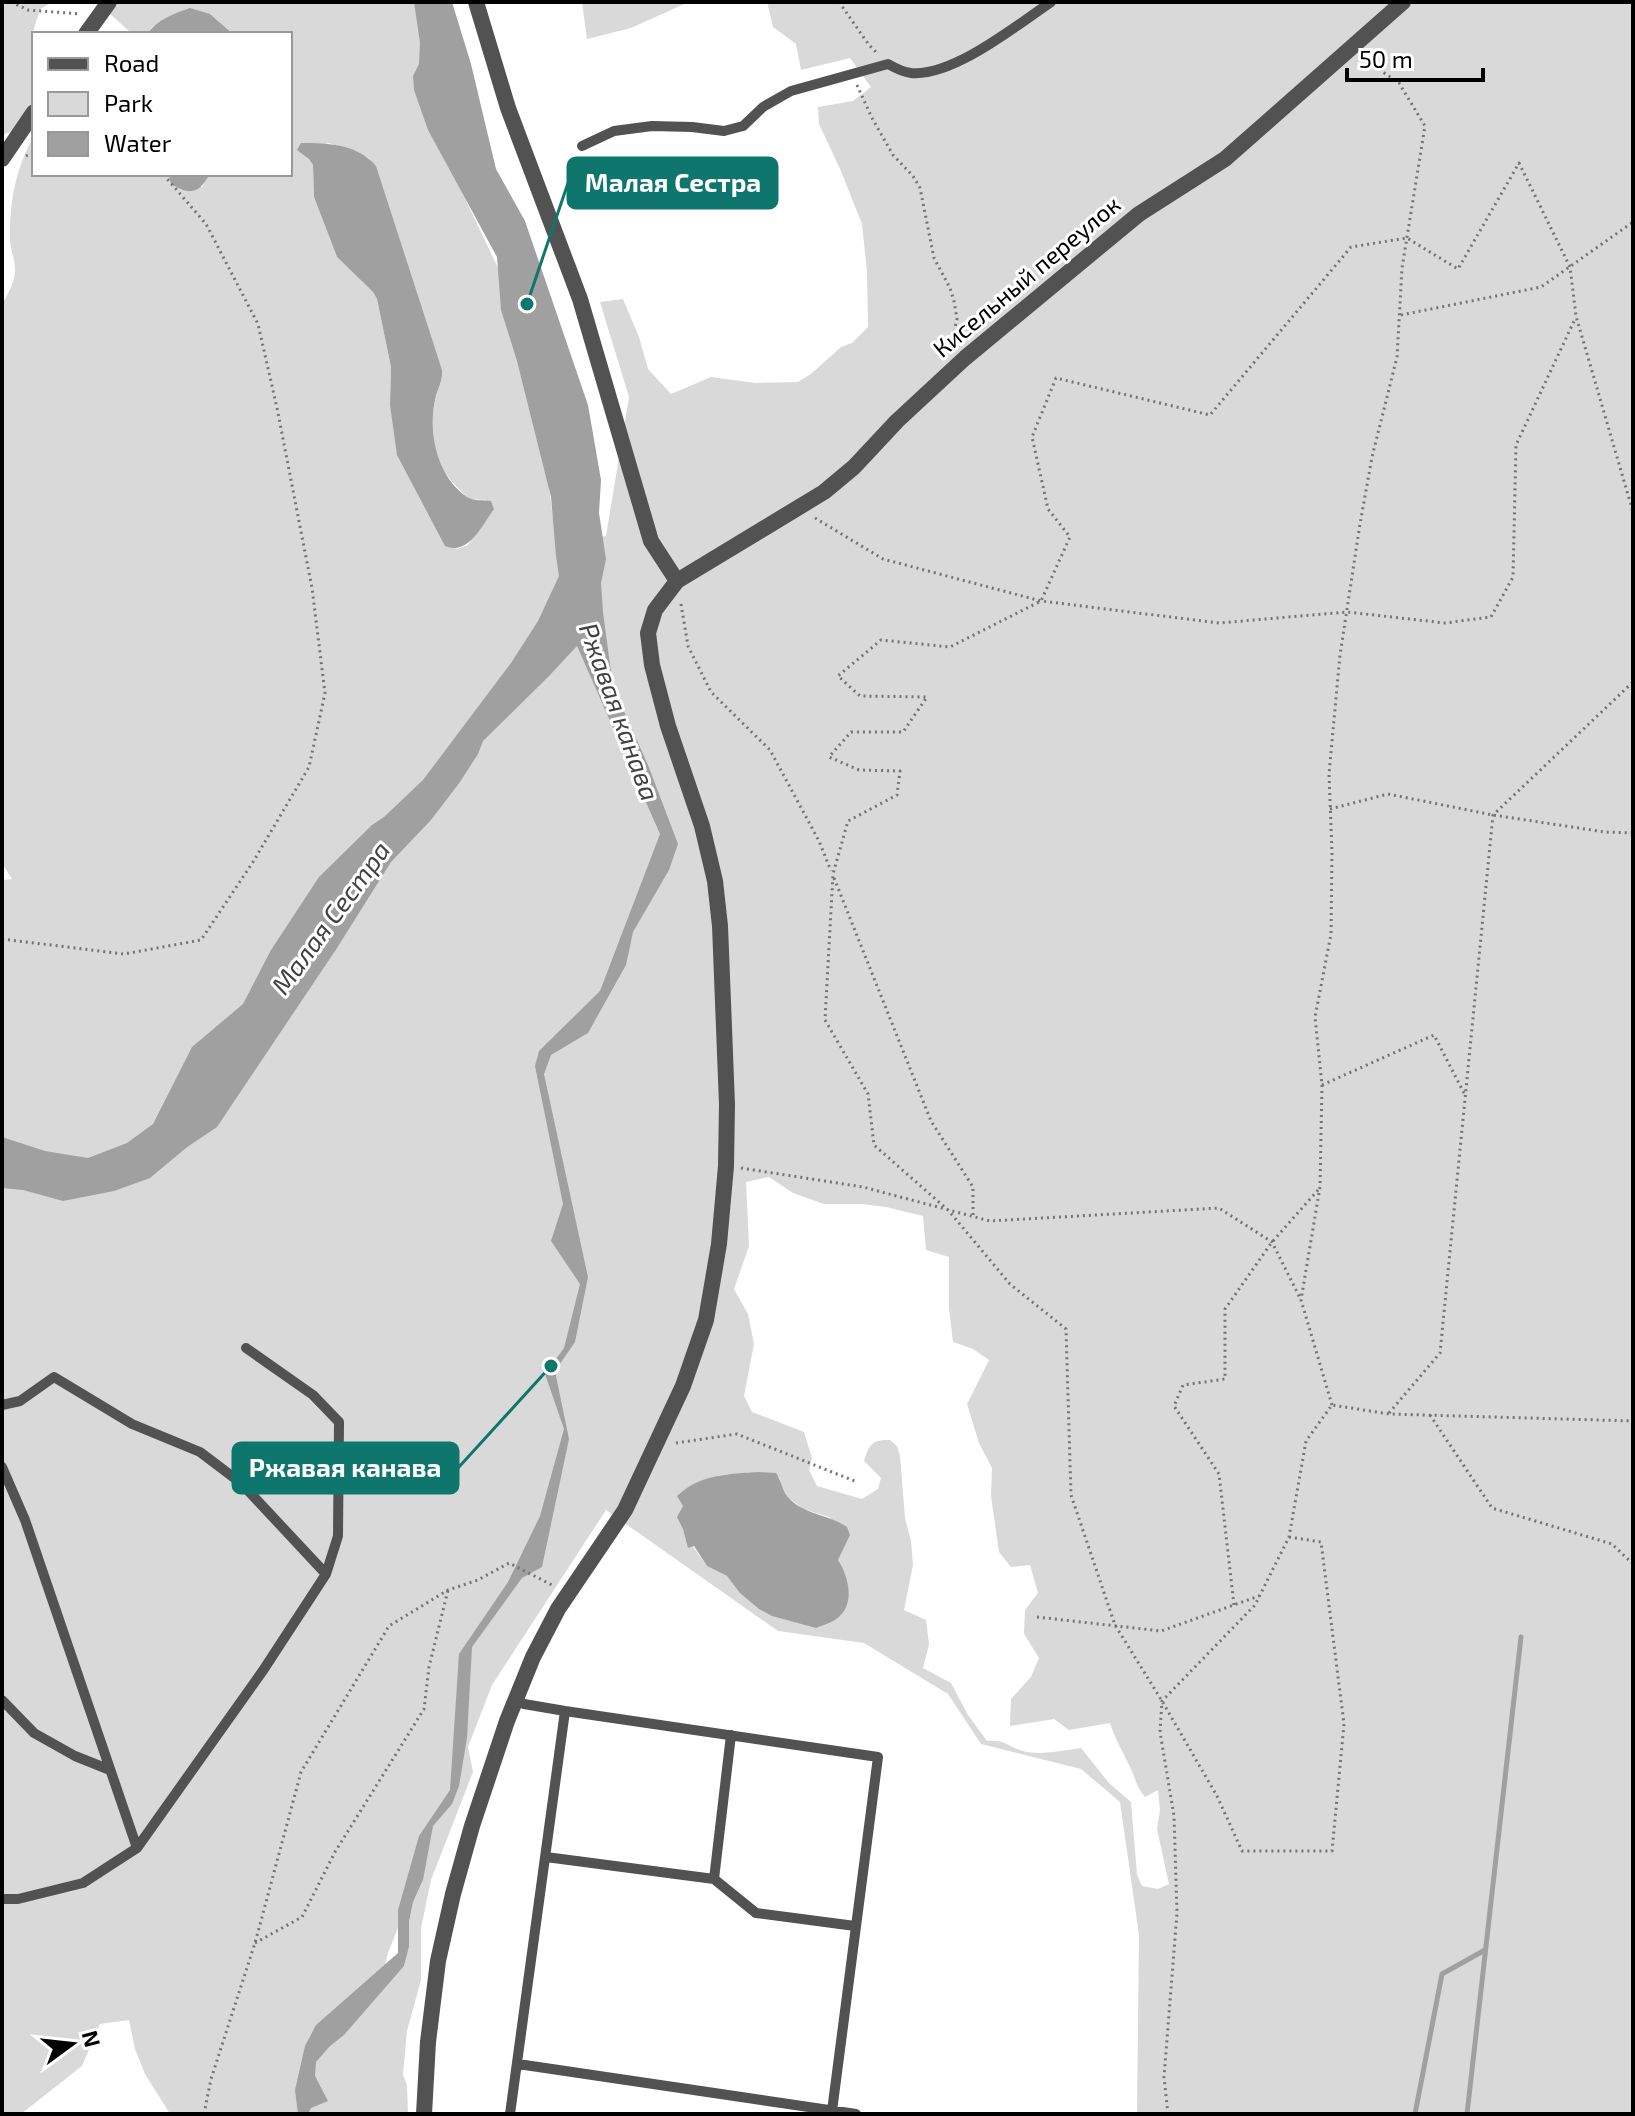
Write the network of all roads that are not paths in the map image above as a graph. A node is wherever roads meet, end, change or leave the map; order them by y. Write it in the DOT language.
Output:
graph roads {
  1 [pos="109,2"];
  2 [pos="476,2"];
  3 [pos="1051,2"];
  4 [pos="1403,2"];
  5 [pos="90,27"];
  6 [pos="32,115"];
  7 [pos="582,146"];
  8 [pos="2,159"];
  9 [pos="677,581"];
  10 [pos="246,1348"];
  11 [pos="2,1405"];
  12 [pos="2,1467"];
  13 [pos="326,1574"];
  14 [pos="516,1699"];
  15 [pos="2,1700"];
  16 [pos="565,1711"];
  17 [pos="731,1735"];
  18 [pos="110,1770"];
  19 [pos="137,1848"];
  20 [pos="546,1857"];
  21 [pos="714,1879"];
  22 [pos="2,1899"];
  23 [pos="855,1926"];
  24 [pos="518,2064"];
  25 [pos="832,2111"];
  26 [pos="424,2114"];
  27 [pos="510,2114"];
  28 [pos="856,2114"];
  1 -- 5 [label="street"];
  2 -- 9 [label="street"];
  3 -- 7 [label="lane"];
  4 -- 9 [label="street, Кисельный переулок"];
  6 -- 8 [label="street"];
  9 -- 14 [label="street"];
  10 -- 13 [label="lane"];
  11 -- 13 [label="lane"];
  12 -- 18 [label="lane"];
  13 -- 19 [label="lane"];
  14 -- 16 [label="lane"];
  14 -- 26 [label="street"];
  15 -- 18 [label="lane"];
  16 -- 17 [label="lane"];
  16 -- 20 [label="lane"];
  17 -- 21 [label="lane"];
  17 -- 23 [label="lane"];
  18 -- 19 [label="lane"];
  19 -- 22 [label="lane"];
  20 -- 21 [label="lane"];
  20 -- 24 [label="lane"];
  21 -- 23 [label="lane"];
  23 -- 25 [label="lane"];
  24 -- 25 [label="lane"];
  24 -- 27 [label="lane"];
  25 -- 28 [label="lane"];
}
